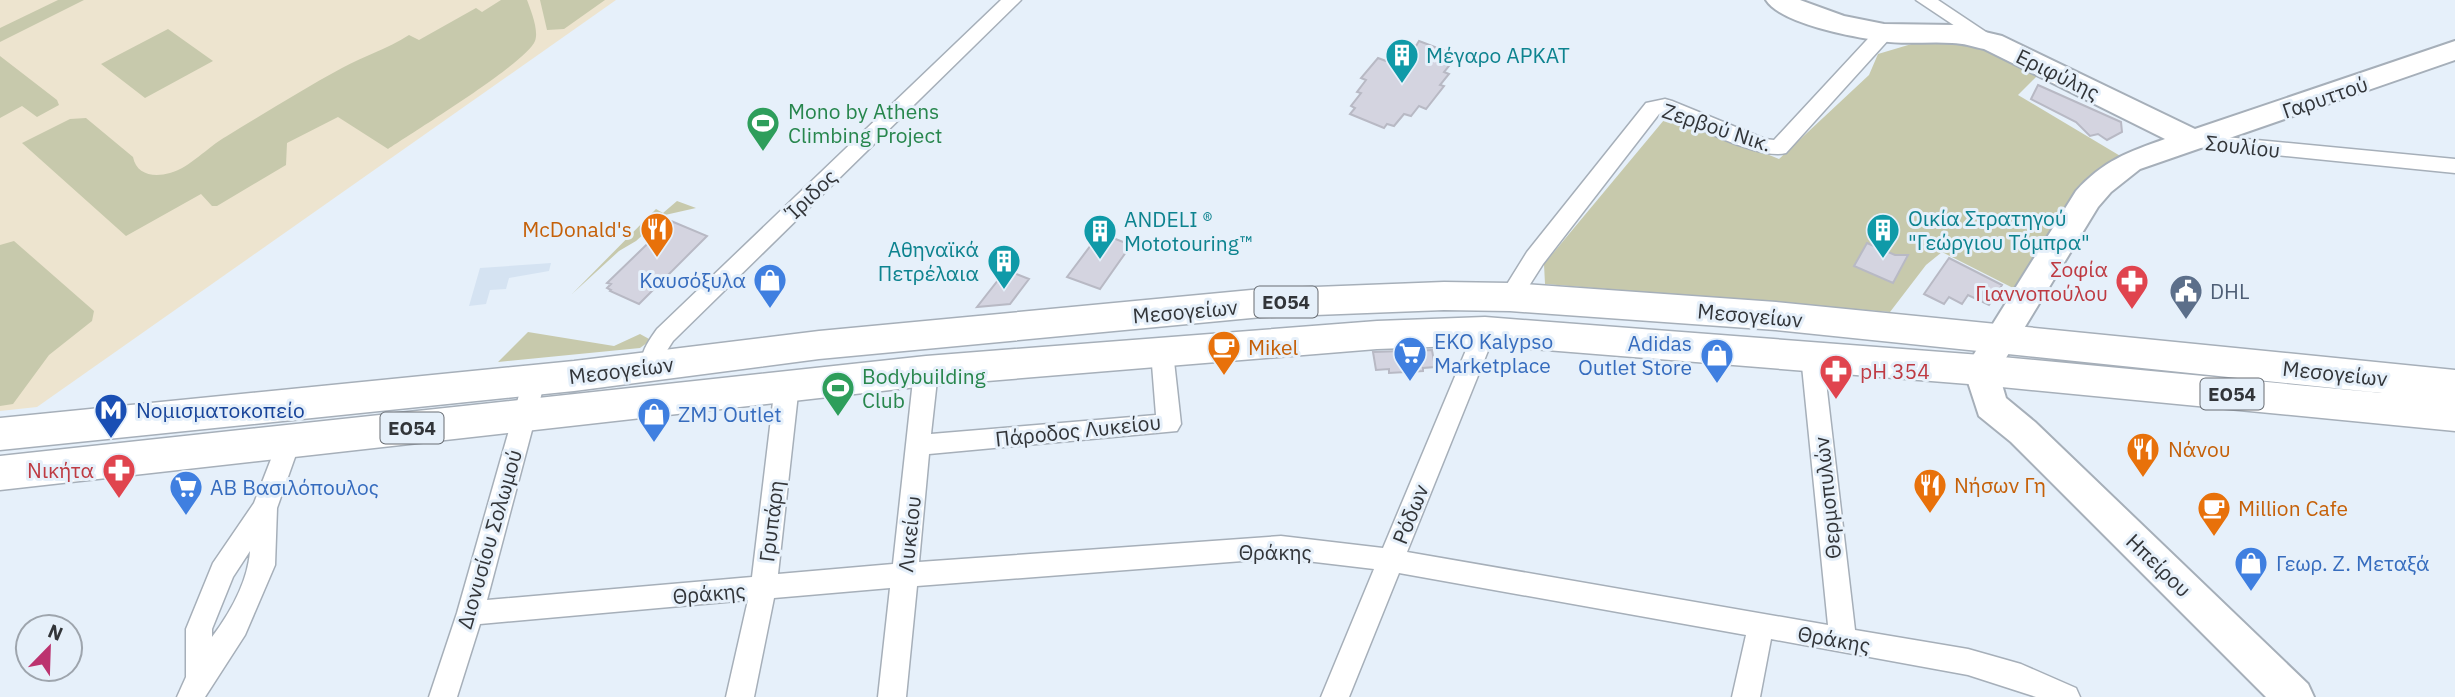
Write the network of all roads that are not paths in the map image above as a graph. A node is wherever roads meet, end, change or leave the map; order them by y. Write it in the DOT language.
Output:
graph roads {
  1 [pos="1012,0"];
  2 [pos="1779,0"];
  3 [pos="1925,0"];
  4 [pos="1884,33"];
  5 [pos="1992,41"];
  6 [pos="2455,50"];
  7 [pos="2194,141"];
  8 [pos="2455,166"];
  9 [pos="1510,297"];
  10 [pos="1485,331"];
  11 [pos="1162,352"];
  12 [pos="1812,356"];
  13 [pos="1996,361"];
  14 [pos="653,367"];
  15 [pos="926,371"];
  16 [pos="787,385"];
  17 [pos="2455,385"];
  18 [pos="529,397"];
  19 [pos="2455,415"];
  20 [pos="0,434"];
  21 [pos="288,443"];
  22 [pos="918,445"];
  23 [pos="0,473"];
  24 [pos="1391,560"];
  25 [pos="904,575"];
  26 [pos="763,589"];
  27 [pos="470,613"];
  28 [pos="1761,626"];
  29 [pos="1843,640"];
  30 [pos="196,687"];
  31 [pos="443,697"];
  32 [pos="740,697"];
  33 [pos="892,697"];
  34 [pos="1335,697"];
  35 [pos="1746,697"];
  36 [pos="2066,697"];
  37 [pos="2294,697"];
  1 -- 14 [label="street, Ίριδος"];
  2 -- 4 [label="street"];
  3 -- 5 [label="street, Εριφύλης"];
  4 -- 5 [label="street"];
  4 -- 9 [label="street, Ζερβού Νικ."];
  5 -- 7 [label="street, Εριφύλης"];
  6 -- 7 [label="street, Γαρυττού"];
  7 -- 8 [label="street, Σουλίου"];
  7 -- 13 [label="street, Σουλίου"];
  9 -- 13 [label="main road, Μεσογείων / ΕΟ54"];
  9 -- 14 [label="main road, Μεσογείων / ΕΟ54"];
  10 -- 11 [label="main road, Μεσογείων / ΕΟ54"];
  10 -- 12 [label="main road, Μεσογείων / ΕΟ54"];
  10 -- 24 [label="street, Ρόδων"];
  11 -- 15 [label="main road, Μεσογείων / ΕΟ54"];
  11 -- 22 [label="street, Πάροδος Λυκείου"];
  12 -- 13 [label="main road, Μεσογείων / ΕΟ54"];
  12 -- 29 [label="street, Θερμοπυλών"];
  13 -- 17 [label="main road, Μεσογείων / ΕΟ54"];
  13 -- 19 [label="main road, Μεσογείων / ΕΟ54"];
  13 -- 37 [label="street, Ηπείρου"];
  14 -- 18 [label="main road, Μεσογείων / ΕΟ54"];
  15 -- 16 [label="main road, Μεσογείων / ΕΟ54"];
  15 -- 22 [label="street, Λυκείου"];
  16 -- 18 [label="main road, Μεσογείων / ΕΟ54"];
  16 -- 26 [label="street, Γρυπάρη"];
  18 -- 20 [label="main road, Μεσογείων / ΕΟ54"];
  18 -- 21 [label="main road, Μεσογείων / ΕΟ54"];
  18 -- 27 [label="street, Διονυσίου Σολωμού"];
  21 -- 23 [label="main road, Μεσογείων / ΕΟ54"];
  21 -- 30 [label="street"];
  22 -- 25 [label="street, Λυκείου"];
  24 -- 25 [label="street, Θράκης"];
  24 -- 28 [label="street, Θράκης"];
  24 -- 34 [label="street, Ρόδων"];
  25 -- 26 [label="street, Θράκης"];
  25 -- 33 [label="street, Λυκείου"];
  26 -- 27 [label="street, Θράκης"];
  26 -- 32 [label="street, Γρυπάρη"];
  27 -- 31 [label="street, Διονυσίου Σολωμού"];
  28 -- 29 [label="street, Θράκης"];
  28 -- 35 [label="street"];
  29 -- 36 [label="street, Θράκης"];
}
